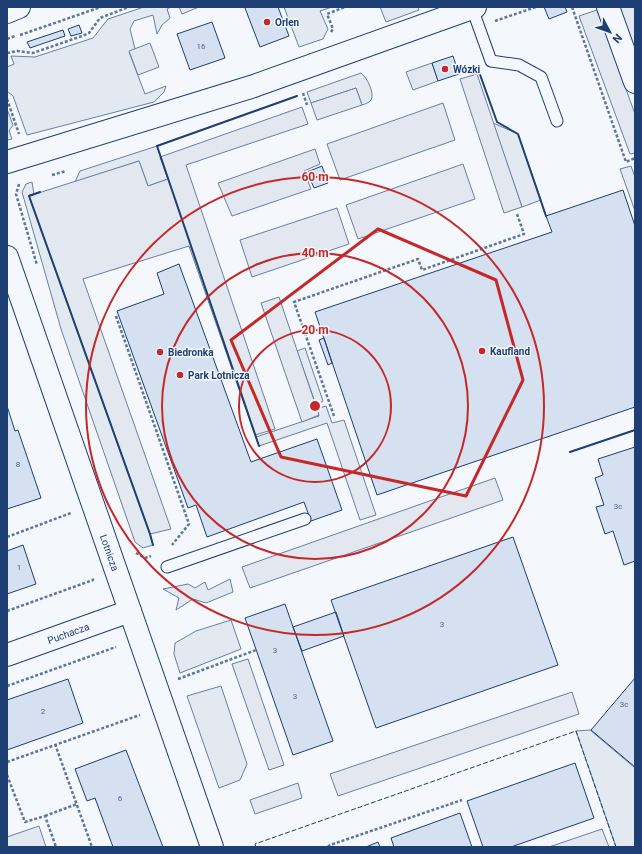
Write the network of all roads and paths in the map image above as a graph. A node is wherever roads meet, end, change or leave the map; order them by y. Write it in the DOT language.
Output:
graph roads {
  1 [pos="19,7"];
  2 [pos="101,7"];
  3 [pos="129,7"];
  4 [pos="473,7"];
  5 [pos="572,7"];
  6 [pos="608,7"];
  7 [pos="7,12"];
  8 [pos="7,39"];
  9 [pos="7,53"];
  10 [pos="635,82"];
  11 [pos="302,89"];
  12 [pos="7,99"];
  13 [pos="307,105"];
  14 [pos="557,120"];
  15 [pos="20,137"];
  16 [pos="635,158"];
  17 [pos="7,162"];
  18 [pos="517,214"];
  19 [pos="7,258"];
  20 [pos="116,316"];
  21 [pos="334,416"];
  22 [pos="69,506"];
  23 [pos="71,513"];
  24 [pos="73,519"];
  25 [pos="305,519"];
  26 [pos="7,537"];
  27 [pos="171,546"];
  28 [pos="134,552"];
  29 [pos="152,556"];
  30 [pos="167,567"];
  31 [pos="91,573"];
  32 [pos="7,611"];
  33 [pos="130,611"];
  34 [pos="116,647"];
  35 [pos="256,650"];
  36 [pos="7,655"];
  37 [pos="174,681"];
  38 [pos="7,686"];
  39 [pos="140,715"];
  40 [pos="55,744"];
  41 [pos="7,762"];
  42 [pos="7,774"];
  43 [pos="462,800"];
  44 [pos="77,804"];
  45 [pos="45,816"];
  46 [pos="56,847"];
  47 [pos="92,847"];
  48 [pos="212,847"];
  49 [pos="328,847"];
  1 -- 7 [label="street"];
  2 -- 8 [label="path"];
  3 -- 9 [label="path"];
  4 -- 14 [label="lane"];
  4 -- 17 [label="street"];
  5 -- 16 [label="path"];
  6 -- 10 [label="street"];
  11 -- 13 [label="path"];
  12 -- 15 [label="path"];
  18 -- 21 [label="path"];
  19 -- 33 [label="street, Lotnicza"];
  20 -- 27 [label="path"];
  22 -- 23 [label="path"];
  23 -- 24 [label="path"];
  23 -- 26 [label="path"];
  25 -- 30 [label="lane"];
  28 -- 29 [label="path"];
  31 -- 32 [label="path"];
  33 -- 36 [label="street, Puchacza"];
  33 -- 48 [label="street, Lotnicza"];
  34 -- 38 [label="path"];
  35 -- 37 [label="path"];
  39 -- 40 [label="path"];
  40 -- 41 [label="path"];
  40 -- 44 [label="path"];
  42 -- 45 [label="path"];
  43 -- 49 [label="path"];
  44 -- 45 [label="path"];
  44 -- 47 [label="path"];
  45 -- 46 [label="path"];
}
